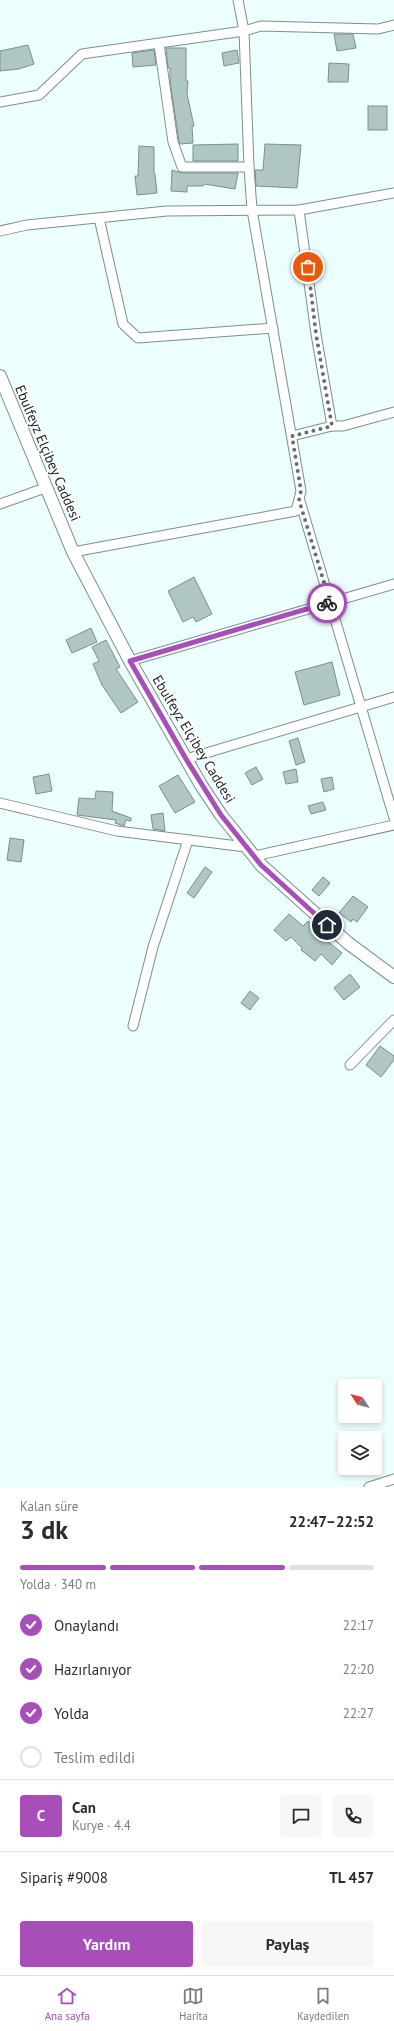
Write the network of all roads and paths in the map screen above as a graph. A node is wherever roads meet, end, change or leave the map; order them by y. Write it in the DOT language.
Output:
graph roads {
  1 [pos="238,0"];
  2 [pos="394,25"];
  3 [pos="244,31"];
  4 [pos="159,44"];
  5 [pos="0,102"];
  6 [pos="249,167"];
  7 [pos="394,193"];
  8 [pos="252,210"];
  9 [pos="299,210"];
  10 [pos="99,218"];
  11 [pos="0,231"];
  12 [pos="273,328"];
  13 [pos="0,376"];
  14 [pos="394,412"];
  15 [pos="332,426"];
  16 [pos="292,436"];
  17 [pos="45,488"];
  18 [pos="299,500"];
  19 [pos="0,504"];
  20 [pos="73,552"];
  21 [pos="394,584"];
  22 [pos="330,602"];
  23 [pos="130,661"];
  24 [pos="394,697"];
  25 [pos="362,705"];
  26 [pos="186,759"];
  27 [pos="0,803"];
  28 [pos="394,818"];
  29 [pos="394,825"];
  30 [pos="188,840"];
  31 [pos="246,847"];
  32 [pos="255,856"];
  33 [pos="394,977"];
  34 [pos="394,1020"];
  35 [pos="133,1026"];
  36 [pos="350,1065"];
  37 [pos="394,1479"];
  38 [pos="369,1487"];
  1 -- 3 [label="street"];
  2 -- 3 [label="street"];
  3 -- 4 [label="street"];
  3 -- 6 [label="street"];
  4 -- 5 [label="street"];
  4 -- 6 [label="street"];
  6 -- 8 [label="street"];
  7 -- 9 [label="street"];
  8 -- 9 [label="street"];
  8 -- 10 [label="street"];
  8 -- 12 [label="street"];
  9 -- 15 [label="street"];
  10 -- 11 [label="street"];
  10 -- 12 [label="street"];
  12 -- 16 [label="street"];
  13 -- 17 [label="street, Ebulfeyz Elçibey Caddesi"];
  14 -- 15 [label="street"];
  15 -- 16 [label="street"];
  16 -- 18 [label="street"];
  17 -- 19 [label="street"];
  17 -- 20 [label="street, Ebulfeyz Elçibey Caddesi"];
  18 -- 20 [label="street"];
  18 -- 22 [label="street"];
  20 -- 23 [label="street, Ebulfeyz Elçibey Caddesi"];
  21 -- 22 [label="street"];
  22 -- 23 [label="street"];
  22 -- 25 [label="street"];
  23 -- 26 [label="street, Ebulfeyz Elçibey Caddesi"];
  24 -- 25 [label="street"];
  25 -- 26 [label="street"];
  25 -- 28 [label="street"];
  26 -- 31 [label="street, Ebulfeyz Elçibey Caddesi"];
  27 -- 30 [label="street"];
  29 -- 32 [label="street"];
  30 -- 31 [label="street"];
  30 -- 35 [label="street"];
  31 -- 32 [label="street, Ebulfeyz Elçibey Caddesi"];
  32 -- 33 [label="street, Ebulfeyz Elçibey Caddesi"];
  34 -- 36 [label="street"];
  37 -- 38 [label="street"];
}
